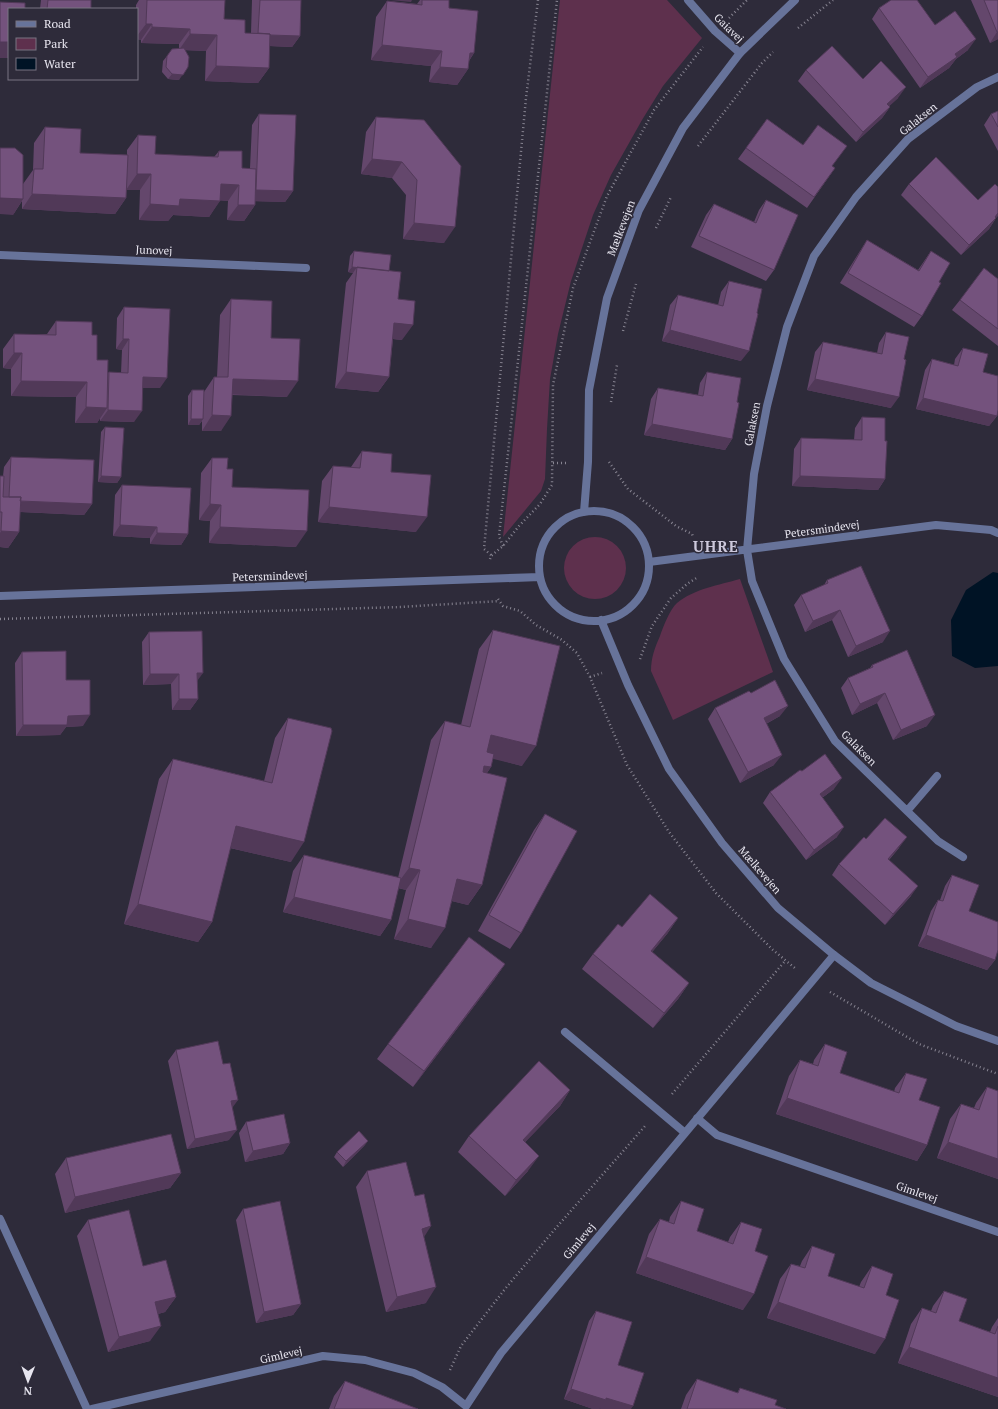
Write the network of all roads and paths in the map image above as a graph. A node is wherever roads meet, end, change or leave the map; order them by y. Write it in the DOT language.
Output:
graph roads {
  1 [pos="538,0"];
  2 [pos="556,0"];
  3 [pos="688,0"];
  4 [pos="748,0"];
  5 [pos="795,0"];
  6 [pos="832,0"];
  7 [pos="715,32"];
  8 [pos="792,32"];
  9 [pos="777,48"];
  10 [pos="740,53"];
  11 [pos="998,77"];
  12 [pos="695,151"];
  13 [pos="671,197"];
  14 [pos="656,229"];
  15 [pos="0,255"];
  16 [pos="306,268"];
  17 [pos="636,284"];
  18 [pos="622,335"];
  19 [pos="618,358"];
  20 [pos="610,404"];
  21 [pos="610,455"];
  22 [pos="609,462"];
  23 [pos="584,512"];
  24 [pos="998,533"];
  25 [pos="503,546"];
  26 [pos="747,550"];
  27 [pos="491,556"];
  28 [pos="649,562"];
  29 [pos="540,577"];
  30 [pos="484,578"];
  31 [pos="0,596"];
  32 [pos="499,601"];
  33 [pos="0,619"];
  34 [pos="601,620"];
  35 [pos="937,776"];
  36 [pos="907,810"];
  37 [pos="963,857"];
  38 [pos="834,955"];
  39 [pos="785,961"];
  40 [pos="811,982"];
  41 [pos="565,1032"];
  42 [pos="998,1041"];
  43 [pos="998,1074"];
  44 [pos="658,1110"];
  45 [pos="696,1118"];
  46 [pos="684,1132"];
  47 [pos="0,1219"];
  48 [pos="998,1232"];
  49 [pos="442,1387"];
  50 [pos="468,1408"];
  51 [pos="87,1409"];
  52 [pos="92,1409"];
  1 -- 27 [label="path"];
  2 -- 25 [label="path"];
  3 -- 7 [label="street, Gaiavej"];
  4 -- 7 [label="path"];
  5 -- 10 [label="street, Mælkevejen"];
  6 -- 8 [label="path"];
  7 -- 10 [label="street, Gaiavej"];
  7 -- 25 [label="path"];
  9 -- 12 [label="path"];
  10 -- 23 [label="street, Mælkevejen"];
  11 -- 26 [label="street, Galaksen"];
  13 -- 14 [label="path"];
  15 -- 16 [label="street, Junovej"];
  17 -- 18 [label="path"];
  19 -- 20 [label="path"];
  21 -- 22 [label="path"];
  23 -- 28 [label="street"];
  23 -- 29 [label="street"];
  24 -- 26 [label="street, Petersmindevej"];
  25 -- 27 [label="path"];
  26 -- 28 [label="street, Petersmindevej"];
  26 -- 36 [label="street, Galaksen"];
  27 -- 30 [label="path"];
  28 -- 34 [label="street"];
  29 -- 30 [label="street, Petersmindevej"];
  29 -- 34 [label="street"];
  30 -- 31 [label="street, Petersmindevej"];
  30 -- 32 [label="path"];
  32 -- 33 [label="path"];
  32 -- 39 [label="path"];
  34 -- 38 [label="street, Mælkevejen"];
  35 -- 36 [label="street"];
  36 -- 37 [label="street, Galaksen"];
  38 -- 40 [label="street, Gimlevej"];
  38 -- 42 [label="street, Mælkevejen"];
  39 -- 40 [label="path"];
  39 -- 44 [label="path"];
  40 -- 43 [label="path"];
  40 -- 45 [label="street, Gimlevej"];
  41 -- 44 [label="street"];
  44 -- 46 [label="street"];
  44 -- 49 [label="path"];
  45 -- 46 [label="street, Gimlevej"];
  45 -- 48 [label="street, Gimlevej"];
  46 -- 50 [label="street, Gimlevej"];
  47 -- 51 [label="street"];
  49 -- 50 [label="street, Gimlevej"];
  49 -- 52 [label="street, Gimlevej"];
}
